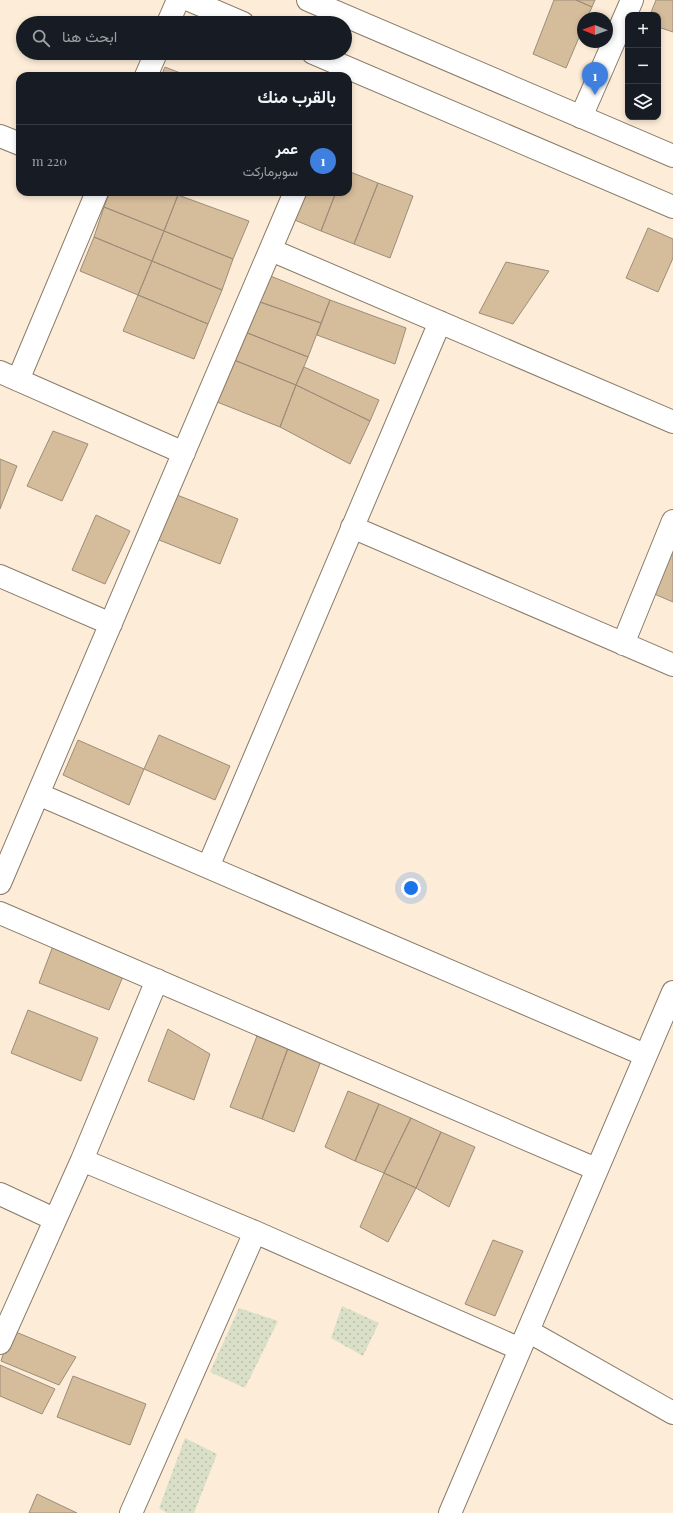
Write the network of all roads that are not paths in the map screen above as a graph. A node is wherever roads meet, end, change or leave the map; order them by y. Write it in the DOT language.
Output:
graph roads {
  1 [pos="178,0"];
  2 [pos="189,0"];
  3 [pos="308,0"];
  4 [pos="632,0"];
  5 [pos="171,16"];
  6 [pos="227,16"];
  7 [pos="345,16"];
  8 [pos="352,19"];
  9 [pos="153,60"];
  10 [pos="325,60"];
  11 [pos="148,72"];
  12 [pos="346,72"];
  13 [pos="352,74"];
  14 [pos="581,117"];
  15 [pos="0,136"];
  16 [pos="16,142"];
  17 [pos="673,156"];
  18 [pos="95,196"];
  19 [pos="293,196"];
  20 [pos="673,207"];
  21 [pos="271,250"];
  22 [pos="440,322"];
  23 [pos="9,376"];
  24 [pos="673,422"];
  25 [pos="184,453"];
  26 [pos="673,521"];
  27 [pos="352,527"];
  28 [pos="0,576"];
  29 [pos="110,624"];
  30 [pos="623,644"];
  31 [pos="673,665"];
  32 [pos="38,794"];
  33 [pos="208,867"];
  34 [pos="0,883"];
  35 [pos="0,913"];
  36 [pos="157,980"];
  37 [pos="673,992"];
  38 [pos="645,1056"];
  39 [pos="82,1160"];
  40 [pos="596,1169"];
  41 [pos="0,1194"];
  42 [pos="54,1219"];
  43 [pos="255,1232"];
  44 [pos="524,1340"];
  45 [pos="0,1343"];
  46 [pos="673,1413"];
  47 [pos="131,1513"];
  48 [pos="450,1513"];
  1 -- 5 [label="street"];
  2 -- 6 [label="street"];
  3 -- 7 [label="street"];
  4 -- 14 [label="street"];
  8 -- 14 [label="street"];
  9 -- 11 [label="street"];
  10 -- 12 [label="street"];
  13 -- 20 [label="street"];
  14 -- 17 [label="street"];
  15 -- 16 [label="street"];
  18 -- 23 [label="street"];
  19 -- 21 [label="street"];
  21 -- 22 [label="street"];
  21 -- 25 [label="street"];
  22 -- 24 [label="street"];
  22 -- 27 [label="street"];
  23 -- 25 [label="street"];
  25 -- 29 [label="street"];
  26 -- 30 [label="street"];
  27 -- 30 [label="street"];
  27 -- 33 [label="street"];
  28 -- 29 [label="street"];
  29 -- 32 [label="street"];
  30 -- 31 [label="street"];
  32 -- 33 [label="street"];
  32 -- 34 [label="street"];
  33 -- 38 [label="street"];
  35 -- 36 [label="street"];
  36 -- 39 [label="street"];
  36 -- 40 [label="street"];
  37 -- 38 [label="street"];
  38 -- 40 [label="street"];
  39 -- 42 [label="street"];
  39 -- 43 [label="street"];
  40 -- 44 [label="street"];
  41 -- 42 [label="street"];
  42 -- 45 [label="street"];
  43 -- 44 [label="street"];
  43 -- 47 [label="street"];
  44 -- 46 [label="street"];
  44 -- 48 [label="street"];
}
